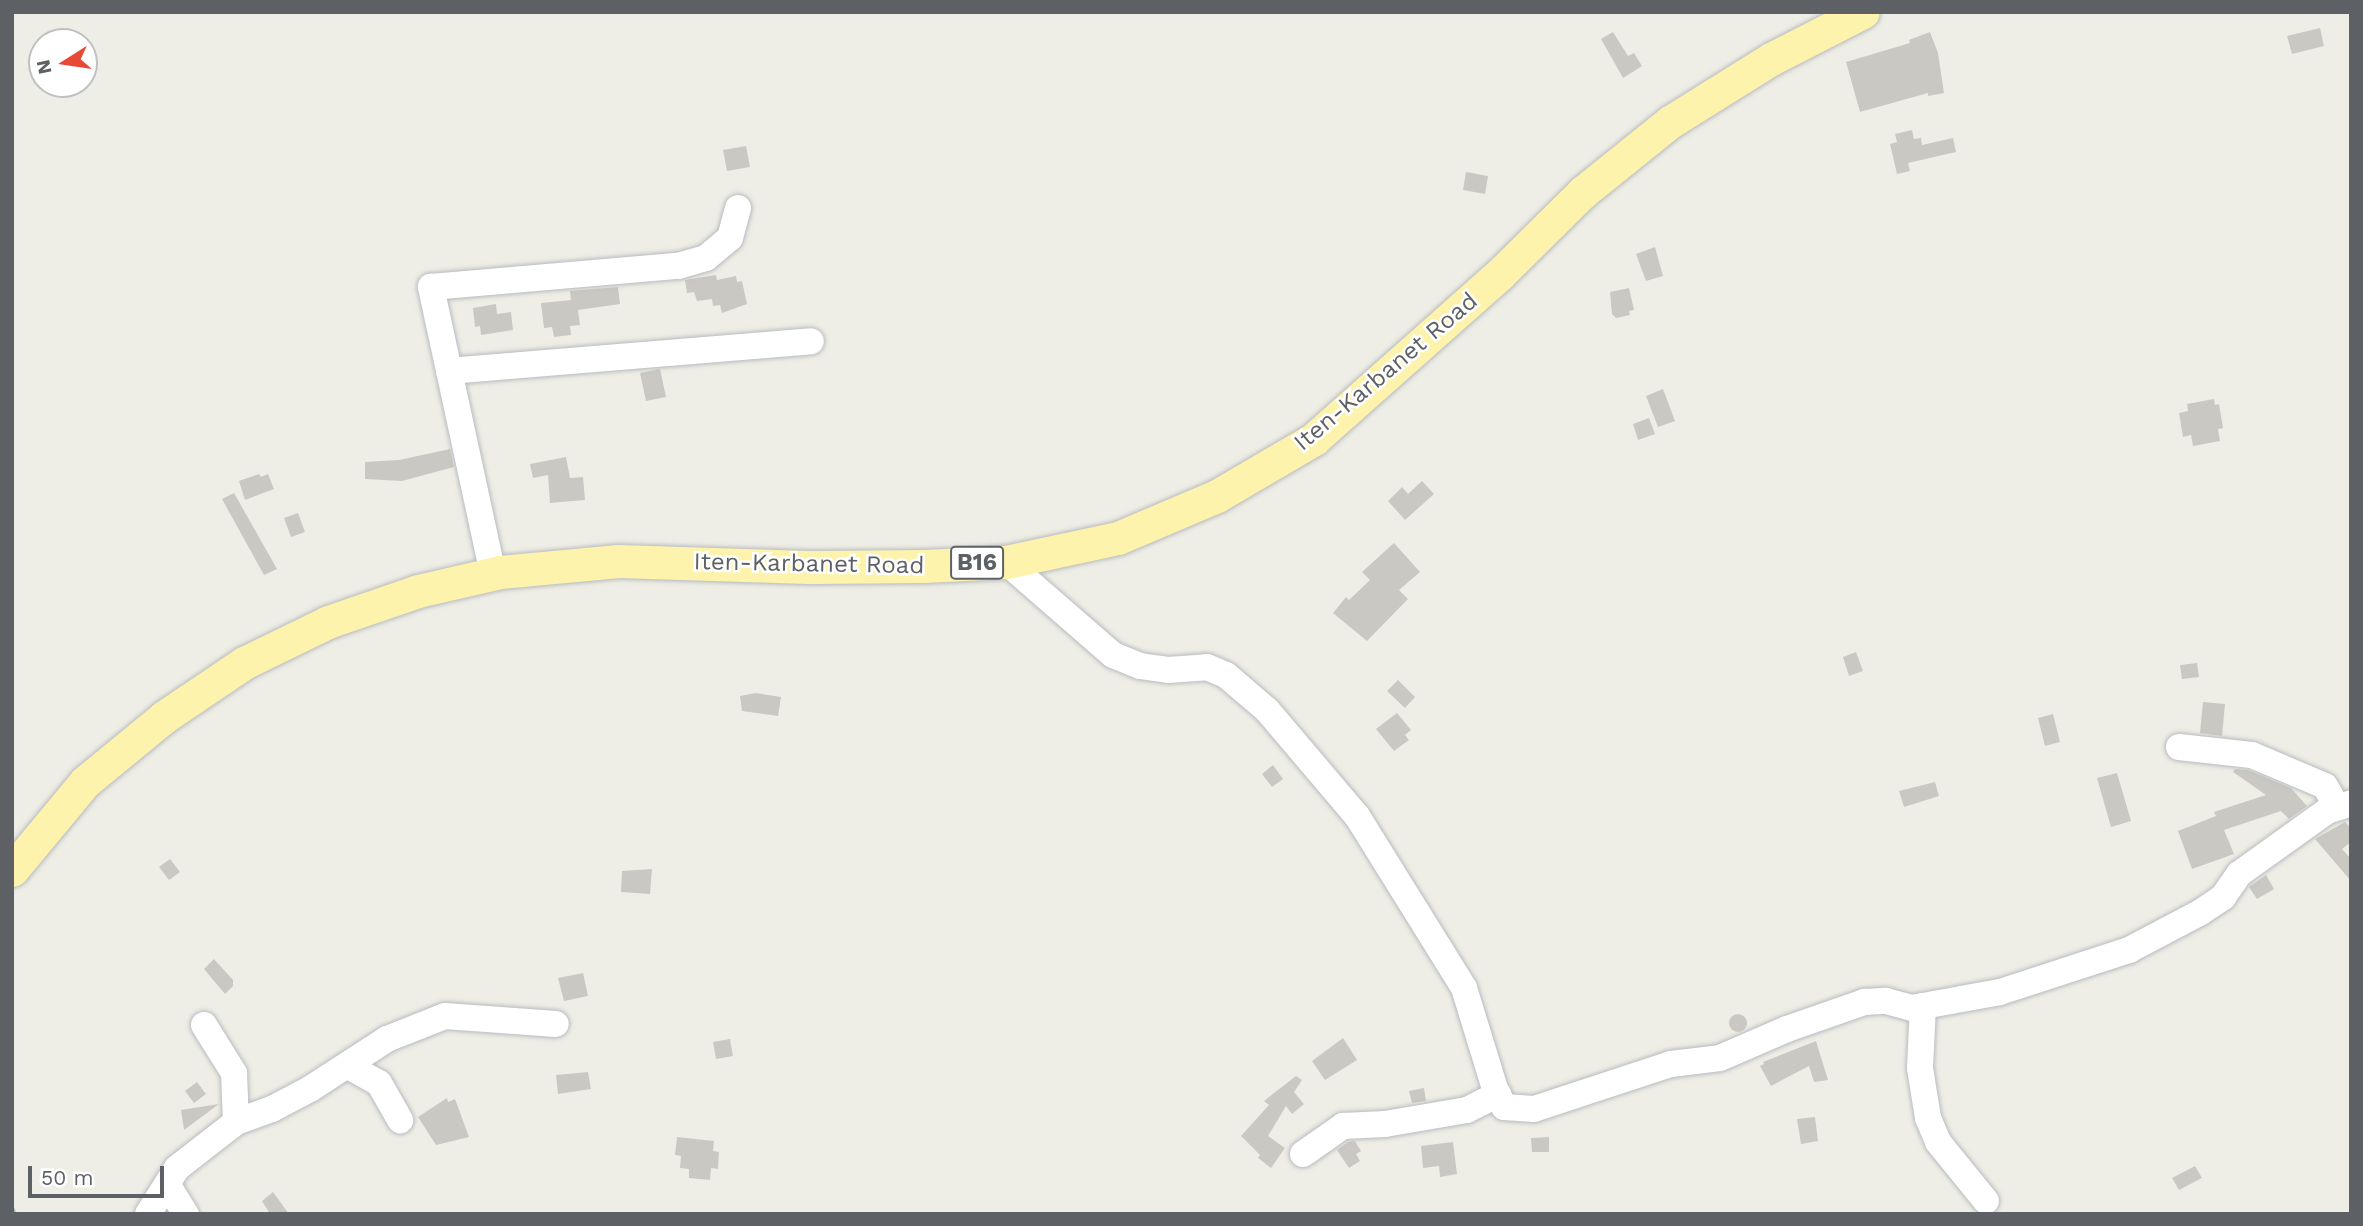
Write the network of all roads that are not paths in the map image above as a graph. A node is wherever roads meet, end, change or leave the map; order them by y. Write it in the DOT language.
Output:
graph roads {
  1 [pos="1863,12"];
  2 [pos="738,208"];
  3 [pos="811,341"];
  4 [pos="449,371"];
  5 [pos="1006,562"];
  6 [pos="493,573"];
  7 [pos="2179,747"];
  8 [pos="2344,805"];
  9 [pos="12,870"];
  10 [pos="1923,1006"];
  11 [pos="556,1024"];
  12 [pos="204,1025"];
  13 [pos="348,1066"];
  14 [pos="1498,1094"];
  15 [pos="400,1120"];
  16 [pos="236,1122"];
  17 [pos="1303,1154"];
  18 [pos="167,1184"];
  19 [pos="1986,1201"];
  20 [pos="148,1214"];
  21 [pos="186,1214"];
  1 -- 5 [label="main road, Iten-Karbanet Road / B16"];
  2 -- 4 [label="street"];
  3 -- 4 [label="street"];
  4 -- 6 [label="street"];
  5 -- 6 [label="main road, Iten-Karbanet Road / B16"];
  5 -- 14 [label="street"];
  6 -- 9 [label="main road, Iten-Karbanet Road / B16"];
  7 -- 8 [label="street"];
  8 -- 10 [label="street"];
  10 -- 14 [label="street"];
  10 -- 19 [label="street"];
  11 -- 13 [label="street"];
  12 -- 16 [label="street"];
  13 -- 15 [label="street"];
  13 -- 16 [label="street"];
  14 -- 17 [label="street"];
  16 -- 18 [label="street"];
  18 -- 20 [label="street"];
  18 -- 21 [label="street"];
}
